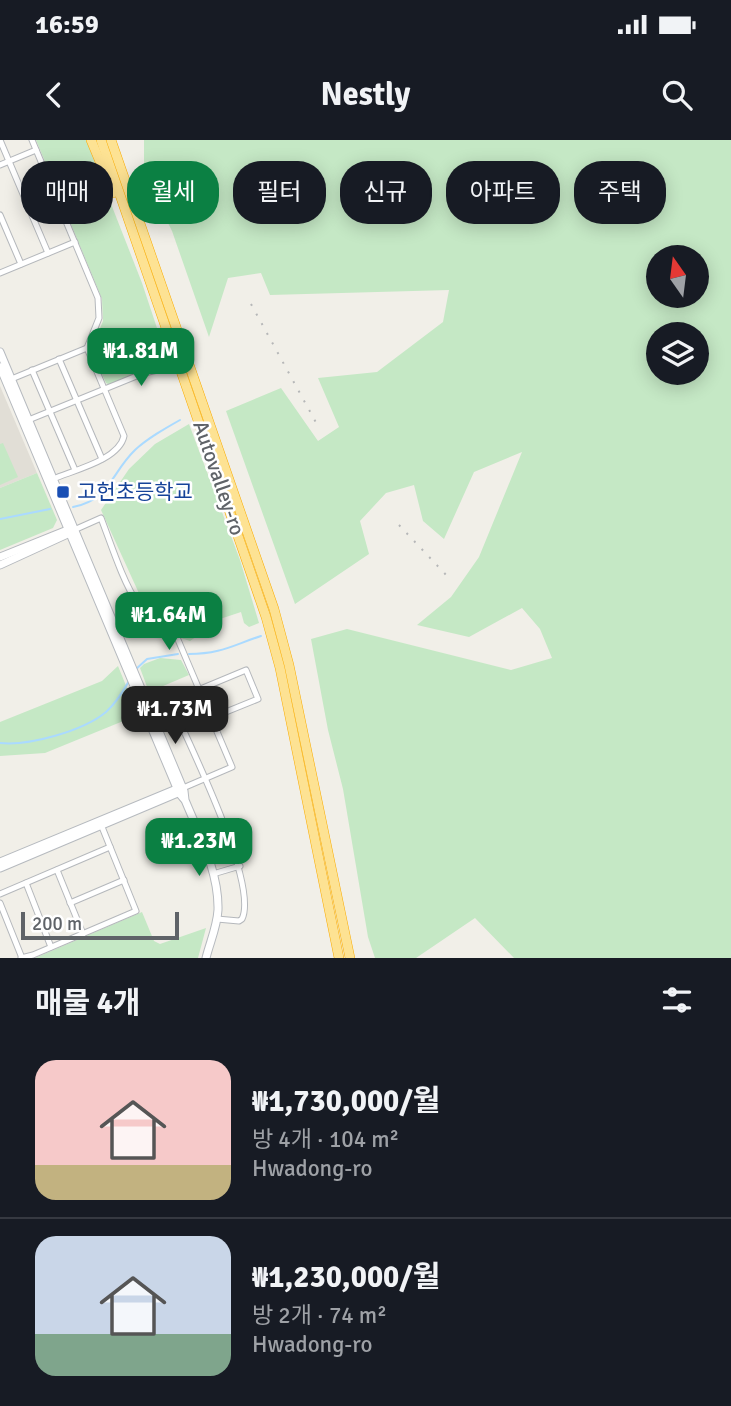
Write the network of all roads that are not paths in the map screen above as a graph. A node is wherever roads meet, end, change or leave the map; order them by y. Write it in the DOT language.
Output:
graph roads {
  1 [pos="0,140"];
  2 [pos="32,140"];
  3 [pos="91,140"];
  4 [pos="101,140"];
  5 [pos="111,140"];
  6 [pos="118,140"];
  7 [pos="36,150"];
  8 [pos="9,162"];
  9 [pos="0,165"];
  10 [pos="127,182"];
  11 [pos="127,189"];
  12 [pos="0,215"];
  13 [pos="139,224"];
  14 [pos="133,237"];
  15 [pos="75,242"];
  16 [pos="48,253"];
  17 [pos="21,264"];
  18 [pos="0,273"];
  19 [pos="87,348"];
  20 [pos="0,352"];
  21 [pos="59,359"];
  22 [pos="0,367"];
  23 [pos="171,367"];
  24 [pos="32,370"];
  25 [pos="9,380"];
  26 [pos="104,389"];
  27 [pos="196,396"];
  28 [pos="77,400"];
  29 [pos="50,411"];
  30 [pos="26,421"];
  31 [pos="205,425"];
  32 [pos="102,459"];
  33 [pos="75,470"];
  34 [pos="53,479"];
  35 [pos="71,531"];
  36 [pos="0,557"];
  37 [pos="0,565"];
  38 [pos="135,681"];
  39 [pos="199,690"];
  40 [pos="170,701"];
  41 [pos="150,710"];
  42 [pos="211,718"];
  43 [pos="204,779"];
  44 [pos="179,790"];
  45 [pos="100,823"];
  46 [pos="110,848"];
  47 [pos="0,862"];
  48 [pos="240,866"];
  49 [pos="0,868"];
  50 [pos="57,870"];
  51 [pos="213,874"];
  52 [pos="124,880"];
  53 [pos="26,883"];
  54 [pos="0,894"];
  55 [pos="0,903"];
  56 [pos="70,903"];
  57 [pos="216,919"];
  58 [pos="83,934"];
  59 [pos="51,947"];
  60 [pos="22,958"];
  61 [pos="206,958"];
  62 [pos="339,958"];
  63 [pos="350,958"];
  1 -- 8 [label="street"];
  2 -- 7 [label="street"];
  3 -- 14 [label="highway"];
  4 -- 14 [label="highway, Autovalley-ro"];
  5 -- 11 [label="highway, Autovalley-ro"];
  6 -- 10 [label="highway"];
  7 -- 8 [label="street"];
  7 -- 15 [label="street"];
  8 -- 9 [label="street"];
  8 -- 16 [label="street"];
  12 -- 17 [label="street"];
  13 -- 27 [label="highway, Autovalley-ro"];
  14 -- 27 [label="highway, Autovalley-ro"];
  15 -- 16 [label="street"];
  15 -- 19 [label="street"];
  16 -- 17 [label="street"];
  17 -- 18 [label="street"];
  19 -- 21 [label="street"];
  19 -- 26 [label="street"];
  20 -- 25 [label="street"];
  21 -- 24 [label="street"];
  21 -- 28 [label="street"];
  22 -- 25 [label="street"];
  23 -- 26 [label="street"];
  24 -- 25 [label="street"];
  24 -- 29 [label="street"];
  25 -- 30 [label="street"];
  26 -- 28 [label="street"];
  26 -- 32 [label="street"];
  27 -- 31 [label="highway, Autovalley-ro"];
  28 -- 29 [label="street"];
  28 -- 32 [label="street"];
  29 -- 30 [label="street"];
  29 -- 33 [label="street"];
  30 -- 34 [label="street"];
  30 -- 35 [label="street"];
  31 -- 62 [label="highway, Autovalley-ro"];
  31 -- 63 [label="highway, Autovalley-ro"];
  32 -- 33 [label="street"];
  33 -- 34 [label="street"];
  34 -- 35 [label="street"];
  35 -- 36 [label="street"];
  35 -- 37 [label="street"];
  35 -- 38 [label="street"];
  35 -- 39 [label="street"];
  38 -- 41 [label="street"];
  38 -- 44 [label="street"];
  39 -- 40 [label="street"];
  39 -- 42 [label="street"];
  39 -- 42 [label="street"];
  40 -- 41 [label="street"];
  40 -- 43 [label="street"];
  41 -- 44 [label="street"];
  42 -- 43 [label="street"];
  43 -- 44 [label="street"];
  43 -- 48 [label="street"];
  44 -- 45 [label="street"];
  44 -- 51 [label="street"];
  45 -- 46 [label="street"];
  45 -- 47 [label="street"];
  45 -- 49 [label="street"];
  46 -- 50 [label="street"];
  46 -- 52 [label="street"];
  48 -- 51 [label="street"];
  48 -- 57 [label="street"];
  50 -- 53 [label="street"];
  50 -- 56 [label="street"];
  51 -- 57 [label="street"];
  52 -- 56 [label="street"];
  52 -- 58 [label="street"];
  53 -- 54 [label="street"];
  53 -- 59 [label="street"];
  55 -- 60 [label="street"];
  56 -- 58 [label="street"];
  57 -- 61 [label="street"];
  58 -- 59 [label="street"];
  59 -- 60 [label="street"];
}
